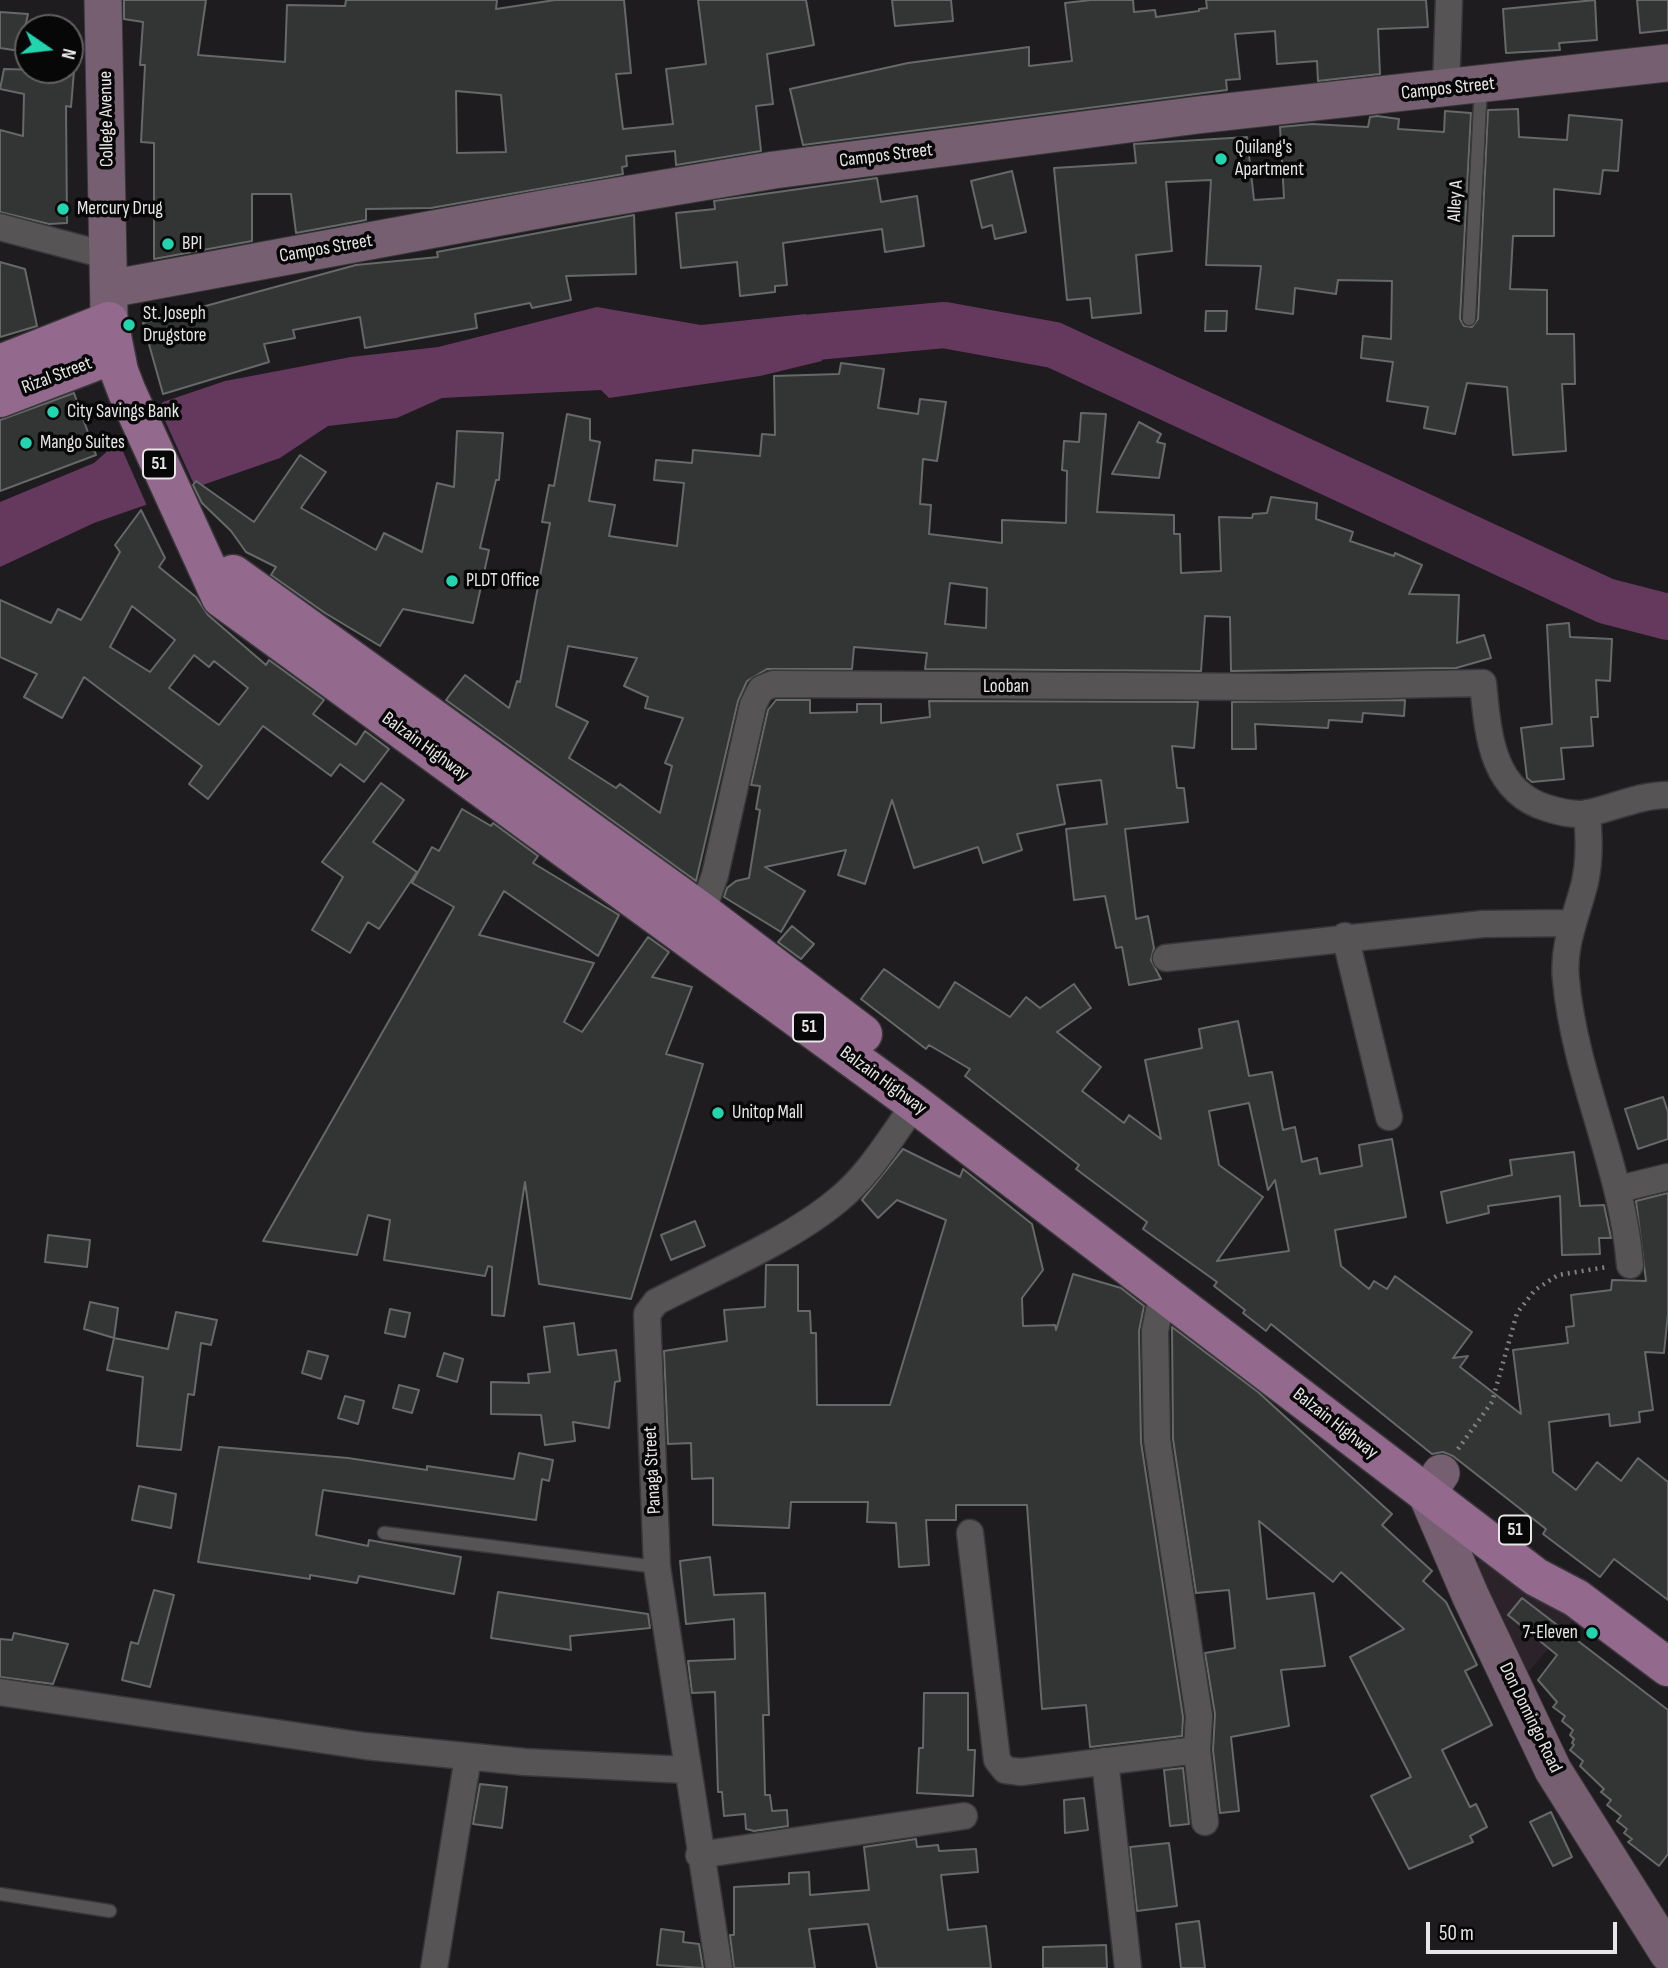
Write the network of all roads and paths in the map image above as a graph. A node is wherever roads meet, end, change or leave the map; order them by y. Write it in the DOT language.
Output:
graph roads {
  1 [pos="103,0"];
  2 [pos="1449,0"];
  3 [pos="1668,63"];
  4 [pos="1481,85"];
  5 [pos="1446,89"];
  6 [pos="0,227"];
  7 [pos="111,305"];
  8 [pos="1469,319"];
  9 [pos="0,364"];
  10 [pos="0,398"];
  11 [pos="195,547"];
  12 [pos="1668,795"];
  13 [pos="1587,813"];
  14 [pos="702,912"];
  15 [pos="1571,923"];
  16 [pos="1345,936"];
  17 [pos="1166,958"];
  18 [pos="915,1104"];
  19 [pos="1389,1117"];
  20 [pos="1668,1177"];
  21 [pos="1619,1189"];
  22 [pos="1630,1265"];
  23 [pos="1163,1290"];
  24 [pos="1434,1484"];
  25 [pos="384,1533"];
  26 [pos="970,1533"];
  27 [pos="657,1567"];
  28 [pos="1668,1667"];
  29 [pos="0,1692"];
  30 [pos="1197,1750"];
  31 [pos="468,1757"];
  32 [pos="1105,1761"];
  33 [pos="687,1770"];
  34 [pos="964,1816"];
  35 [pos="1205,1822"];
  36 [pos="699,1855"];
  37 [pos="0,1894"];
  38 [pos="110,1911"];
  39 [pos="1668,1953"];
  40 [pos="433,1968"];
  41 [pos="719,1968"];
  42 [pos="1128,1968"];
  1 -- 7 [label="street, College Avenue"];
  2 -- 5 [label="street"];
  3 -- 4 [label="street, Campos Street"];
  4 -- 5 [label="street, Campos Street"];
  4 -- 8 [label="lane, Alley A"];
  5 -- 7 [label="street, Campos Street"];
  6 -- 7 [label="street"];
  7 -- 9 [label="main road, Rizal Street"];
  7 -- 10 [label="main road, Rizal Street"];
  7 -- 11 [label="main road, Balzain Highway / 51"];
  11 -- 14 [label="main road, Balzain Highway / 51"];
  11 -- 18 [label="main road, Balzain Highway / 51"];
  12 -- 13 [label="street"];
  13 -- 14 [label="street, Looban"];
  13 -- 15 [label="street"];
  14 -- 24 [label="main road, Balzain Highway / 51"];
  15 -- 16 [label="street"];
  15 -- 21 [label="street"];
  16 -- 17 [label="street"];
  16 -- 19 [label="street"];
  18 -- 23 [label="main road, Balzain Highway / 51"];
  18 -- 27 [label="street, Panaga Street"];
  20 -- 21 [label="street"];
  21 -- 22 [label="street"];
  22 -- 24 [label="path"];
  23 -- 24 [label="main road, Balzain Highway / 51"];
  23 -- 30 [label="street"];
  24 -- 28 [label="main road, Balzain Highway / 51"];
  24 -- 39 [label="street, Don Domingo Road"];
  25 -- 27 [label="lane"];
  26 -- 32 [label="street"];
  27 -- 33 [label="street, Panaga Street"];
  29 -- 31 [label="street"];
  30 -- 32 [label="street"];
  30 -- 35 [label="street"];
  31 -- 33 [label="street"];
  31 -- 40 [label="street"];
  32 -- 42 [label="street"];
  33 -- 36 [label="street, Panaga Street"];
  34 -- 36 [label="street"];
  36 -- 41 [label="street, Panaga Street"];
  37 -- 38 [label="lane"];
}
